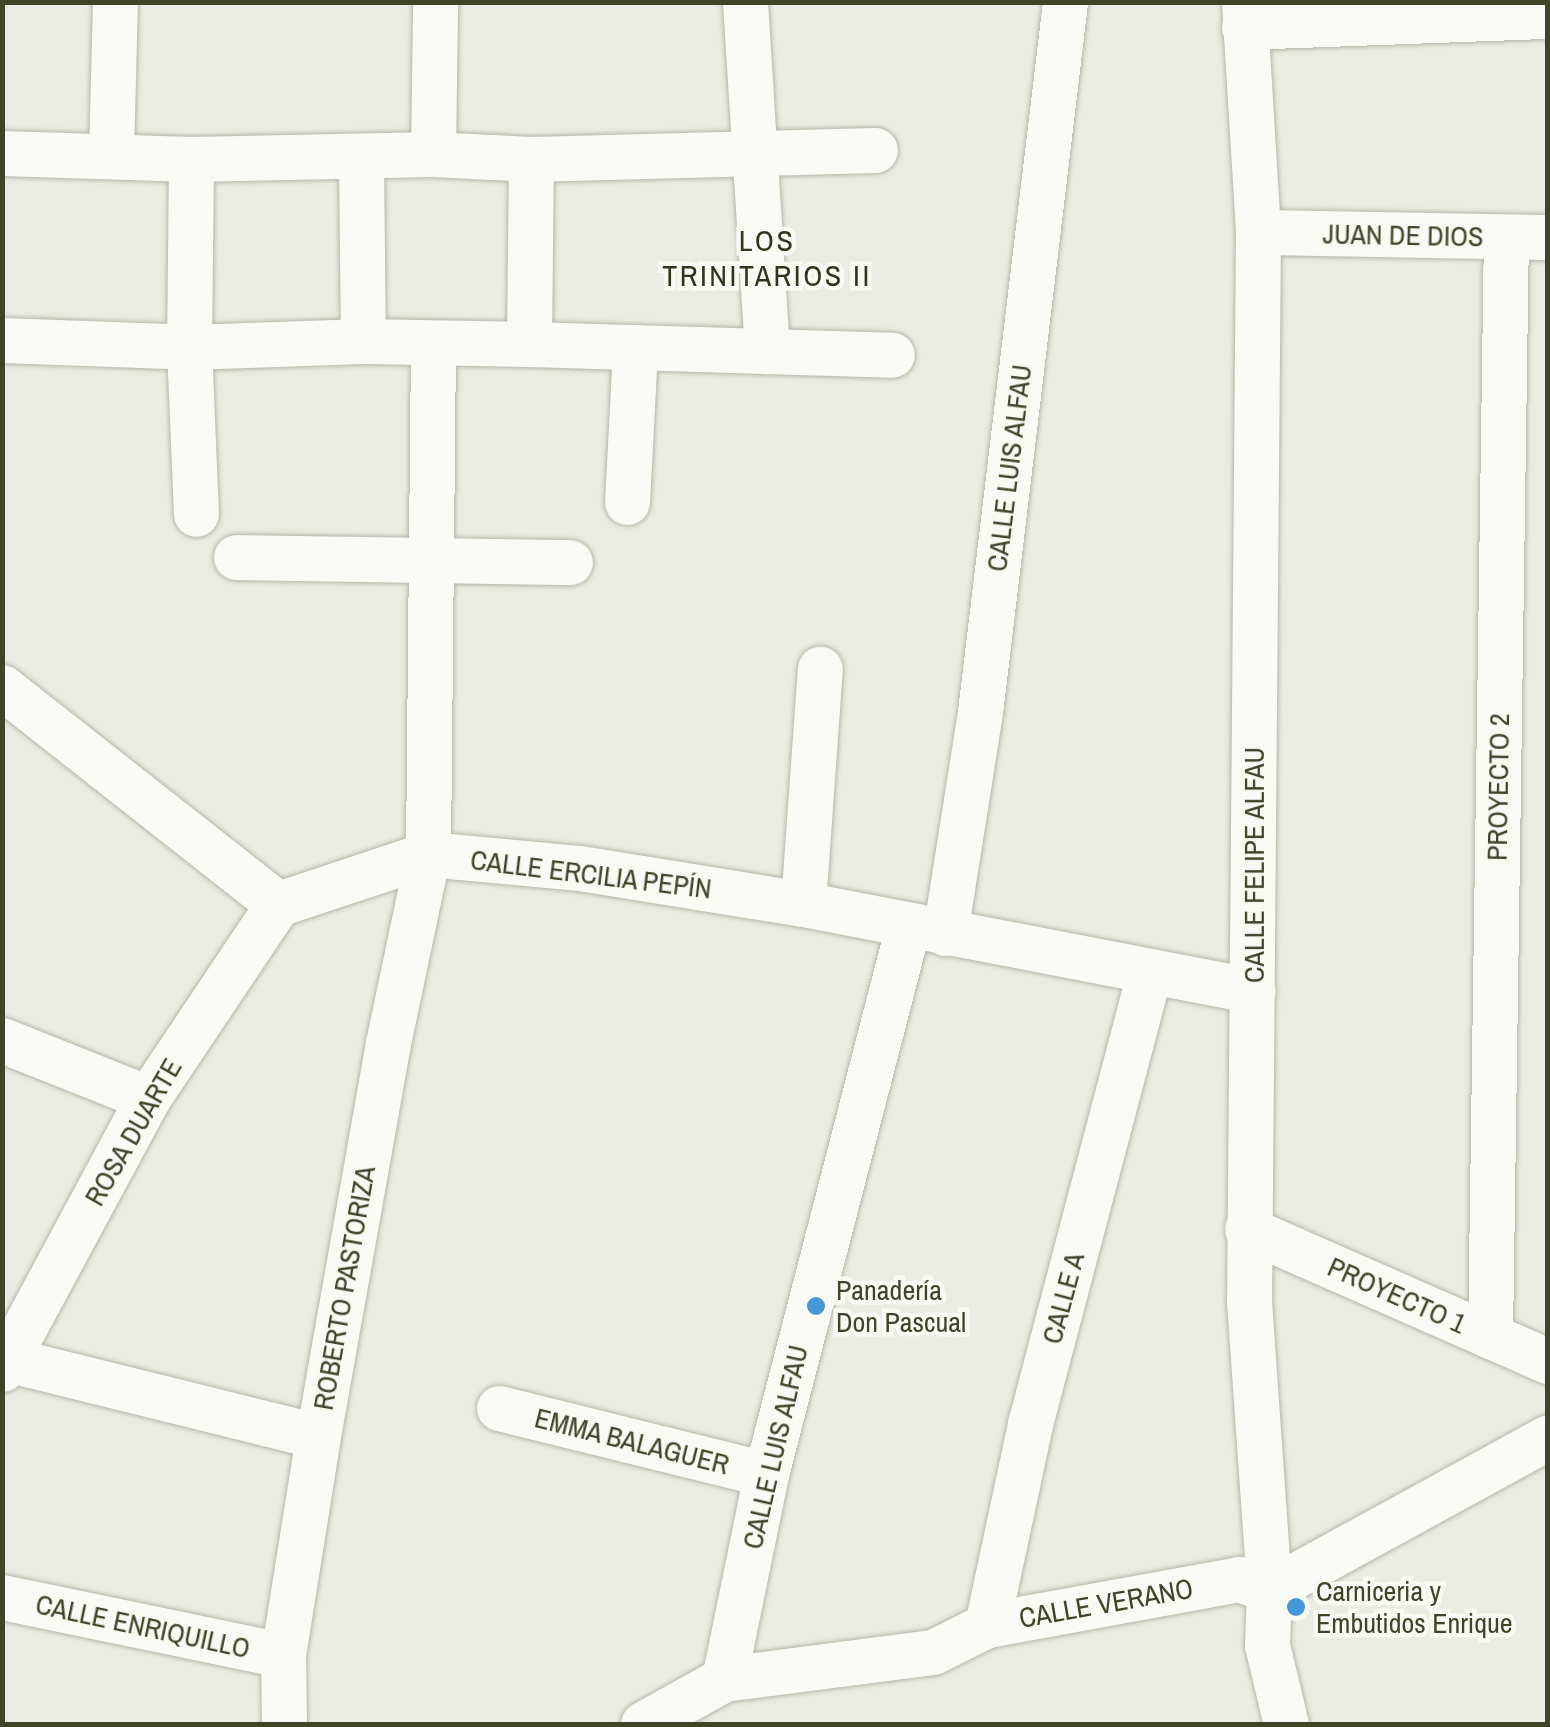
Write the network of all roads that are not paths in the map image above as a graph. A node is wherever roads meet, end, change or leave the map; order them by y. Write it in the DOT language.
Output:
graph roads {
  1 [pos="115,2"];
  2 [pos="435,2"];
  3 [pos="746,2"];
  4 [pos="1065,2"];
  5 [pos="1463,11"];
  6 [pos="1244,15"];
  7 [pos="1548,16"];
  8 [pos="875,150"];
  9 [pos="756,152"];
  10 [pos="2,153"];
  11 [pos="110,154"];
  12 [pos="432,154"];
  13 [pos="361,158"];
  14 [pos="531,158"];
  15 [pos="191,159"];
  16 [pos="1258,232"];
  17 [pos="1527,237"];
  18 [pos="2,340"];
  19 [pos="363,342"];
  20 [pos="432,344"];
  21 [pos="530,344"];
  22 [pos="634,347"];
  23 [pos="190,348"];
  24 [pos="767,351"];
  25 [pos="892,355"];
  26 [pos="626,502"];
  27 [pos="196,514"];
  28 [pos="236,557"];
  29 [pos="430,562"];
  30 [pos="570,562"];
  31 [pos="820,669"];
  32 [pos="2,687"];
  33 [pos="428,854"];
  34 [pos="278,904"];
  35 [pos="803,904"];
  36 [pos="926,929"];
  37 [pos="1149,974"];
  38 [pos="1253,991"];
  39 [pos="2,1040"];
  40 [pos="148,1098"];
  41 [pos="1248,1229"];
  42 [pos="1490,1336"];
  43 [pos="1548,1361"];
  44 [pos="4,1362"];
  45 [pos="499,1408"];
  46 [pos="318,1436"];
  47 [pos="1548,1437"];
  48 [pos="766,1474"];
  49 [pos="1269,1590"];
  50 [pos="2,1597"];
  51 [pos="987,1625"];
  52 [pos="283,1656"];
  53 [pos="724,1679"];
  54 [pos="284,1724"];
  55 [pos="643,1724"];
  56 [pos="1286,1724"];
  1 -- 11 [label="street"];
  2 -- 12 [label="street"];
  3 -- 9 [label="street"];
  4 -- 36 [label="street, CALLE LUIS ALFAU"];
  5 -- 6 [label="street"];
  5 -- 7 [label="street"];
  6 -- 16 [label="street, CALLE FELIPE ALFAU"];
  8 -- 9 [label="street"];
  9 -- 14 [label="street"];
  9 -- 24 [label="street"];
  10 -- 11 [label="street"];
  11 -- 15 [label="street"];
  12 -- 13 [label="street"];
  12 -- 14 [label="street"];
  13 -- 15 [label="street"];
  13 -- 19 [label="street"];
  14 -- 21 [label="street"];
  15 -- 23 [label="street"];
  16 -- 17 [label="street, JUAN DE DIOS"];
  16 -- 38 [label="street, CALLE FELIPE ALFAU"];
  17 -- 42 [label="street, PROYECTO 2"];
  18 -- 23 [label="street"];
  19 -- 20 [label="street"];
  19 -- 23 [label="street"];
  20 -- 21 [label="street"];
  20 -- 29 [label="street, ROBERTO PASTORIZA"];
  21 -- 22 [label="street"];
  22 -- 24 [label="street"];
  22 -- 26 [label="street"];
  23 -- 27 [label="street"];
  24 -- 25 [label="street"];
  28 -- 29 [label="street"];
  29 -- 30 [label="street"];
  29 -- 33 [label="street, ROBERTO PASTORIZA"];
  31 -- 35 [label="street"];
  32 -- 34 [label="street"];
  33 -- 34 [label="street, CALLE ERCILIA PEPÍN"];
  33 -- 35 [label="street, CALLE ERCILIA PEPÍN"];
  33 -- 46 [label="street, ROBERTO PASTORIZA"];
  34 -- 40 [label="street, ROSA DUARTE"];
  35 -- 36 [label="street, CALLE ERCILIA PEPÍN"];
  36 -- 37 [label="street, CALLE ERCILIA PEPÍN"];
  36 -- 48 [label="street, CALLE LUIS ALFAU"];
  37 -- 38 [label="street, CALLE ERCILIA PEPÍN"];
  37 -- 51 [label="street, CALLE A"];
  38 -- 41 [label="street, CALLE FELIPE ALFAU"];
  39 -- 40 [label="street"];
  40 -- 44 [label="street, ROSA DUARTE"];
  41 -- 42 [label="street, PROYECTO 1"];
  41 -- 49 [label="street, CALLE FELIPE ALFAU"];
  42 -- 43 [label="street, PROYECTO 1"];
  44 -- 46 [label="street"];
  45 -- 48 [label="street, EMMA BALAGUER"];
  46 -- 52 [label="street, ROBERTO PASTORIZA"];
  47 -- 49 [label="street"];
  48 -- 53 [label="street, CALLE LUIS ALFAU"];
  49 -- 51 [label="street, CALLE VERANO"];
  49 -- 56 [label="street, CALLE FELIPE ALFAU"];
  50 -- 52 [label="street, CALLE ENRIQUILLO"];
  51 -- 53 [label="street, CALLE VERANO"];
  52 -- 54 [label="street, ROBERTO PASTORIZA"];
  53 -- 55 [label="street, CALLE VERANO"];
}
